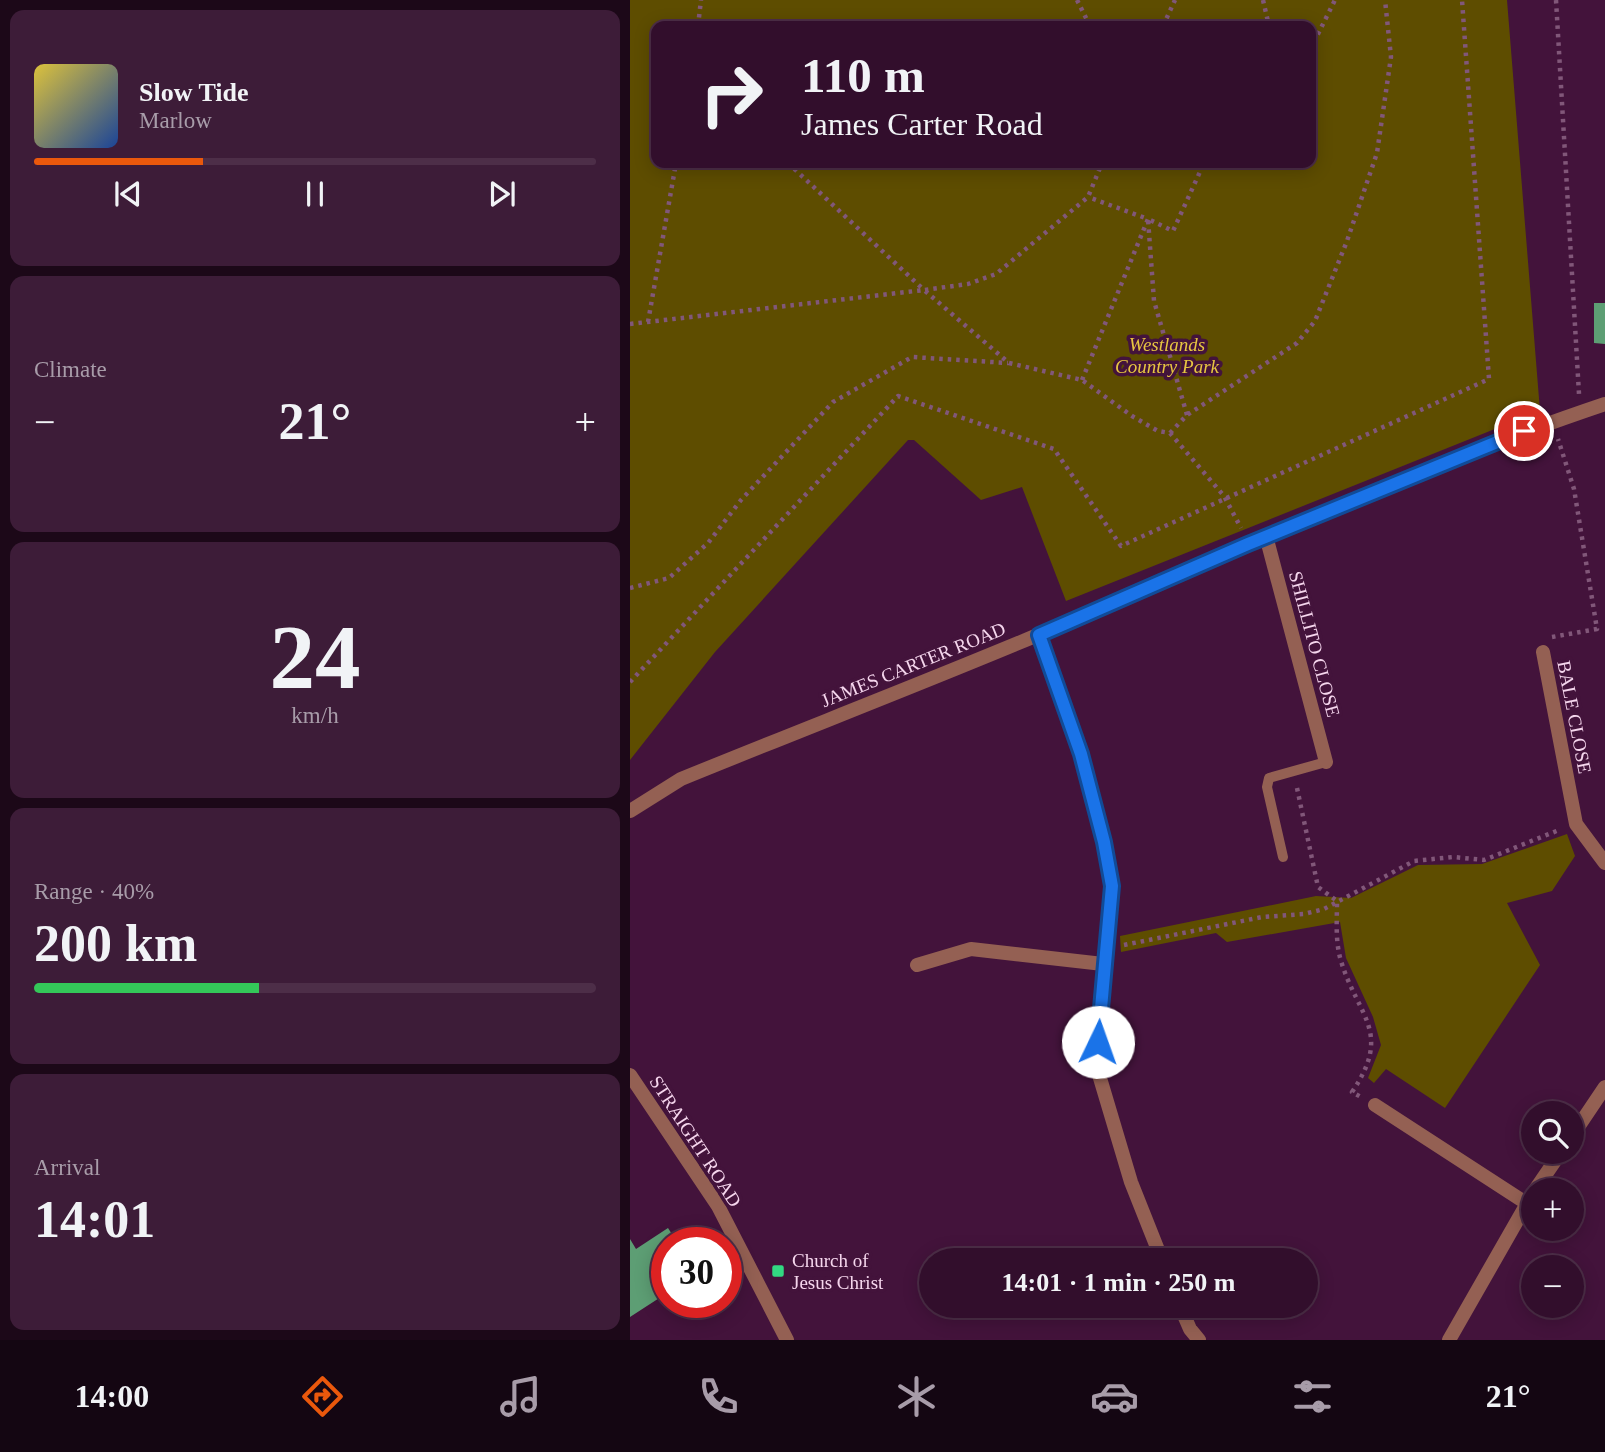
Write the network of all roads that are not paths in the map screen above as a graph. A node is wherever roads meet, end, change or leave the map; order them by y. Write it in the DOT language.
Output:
graph roads {
  1 [pos="1605,404"];
  2 [pos="1266,536"];
  3 [pos="1039,635"];
  4 [pos="1543,652"];
  5 [pos="1326,762"];
  6 [pos="630,811"];
  7 [pos="1283,857"];
  8 [pos="1605,863"];
  9 [pos="1103,964"];
  10 [pos="917,965"];
  11 [pos="630,1075"];
  12 [pos="1603,1092"];
  13 [pos="1375,1105"];
  14 [pos="1584,1119"];
  15 [pos="1521,1189"];
  16 [pos="1521,1213"];
  17 [pos="1157,1248"];
  18 [pos="1185,1318"];
  19 [pos="787,1340"];
  20 [pos="1199,1340"];
  21 [pos="1449,1340"];
  1 -- 2 [label="street, JAMES CARTER ROAD"];
  2 -- 3 [label="street, JAMES CARTER ROAD"];
  2 -- 5 [label="street, SHILLITO CLOSE"];
  3 -- 6 [label="street, JAMES CARTER ROAD"];
  3 -- 9 [label="street"];
  4 -- 8 [label="street, BALE CLOSE"];
  5 -- 7 [label="lane"];
  9 -- 10 [label="street"];
  9 -- 17 [label="street"];
  11 -- 19 [label="street, STRAIGHT ROAD"];
  12 -- 14 [label="street"];
  13 -- 15 [label="street"];
  16 -- 21 [label="street"];
  18 -- 20 [label="street"];
}
